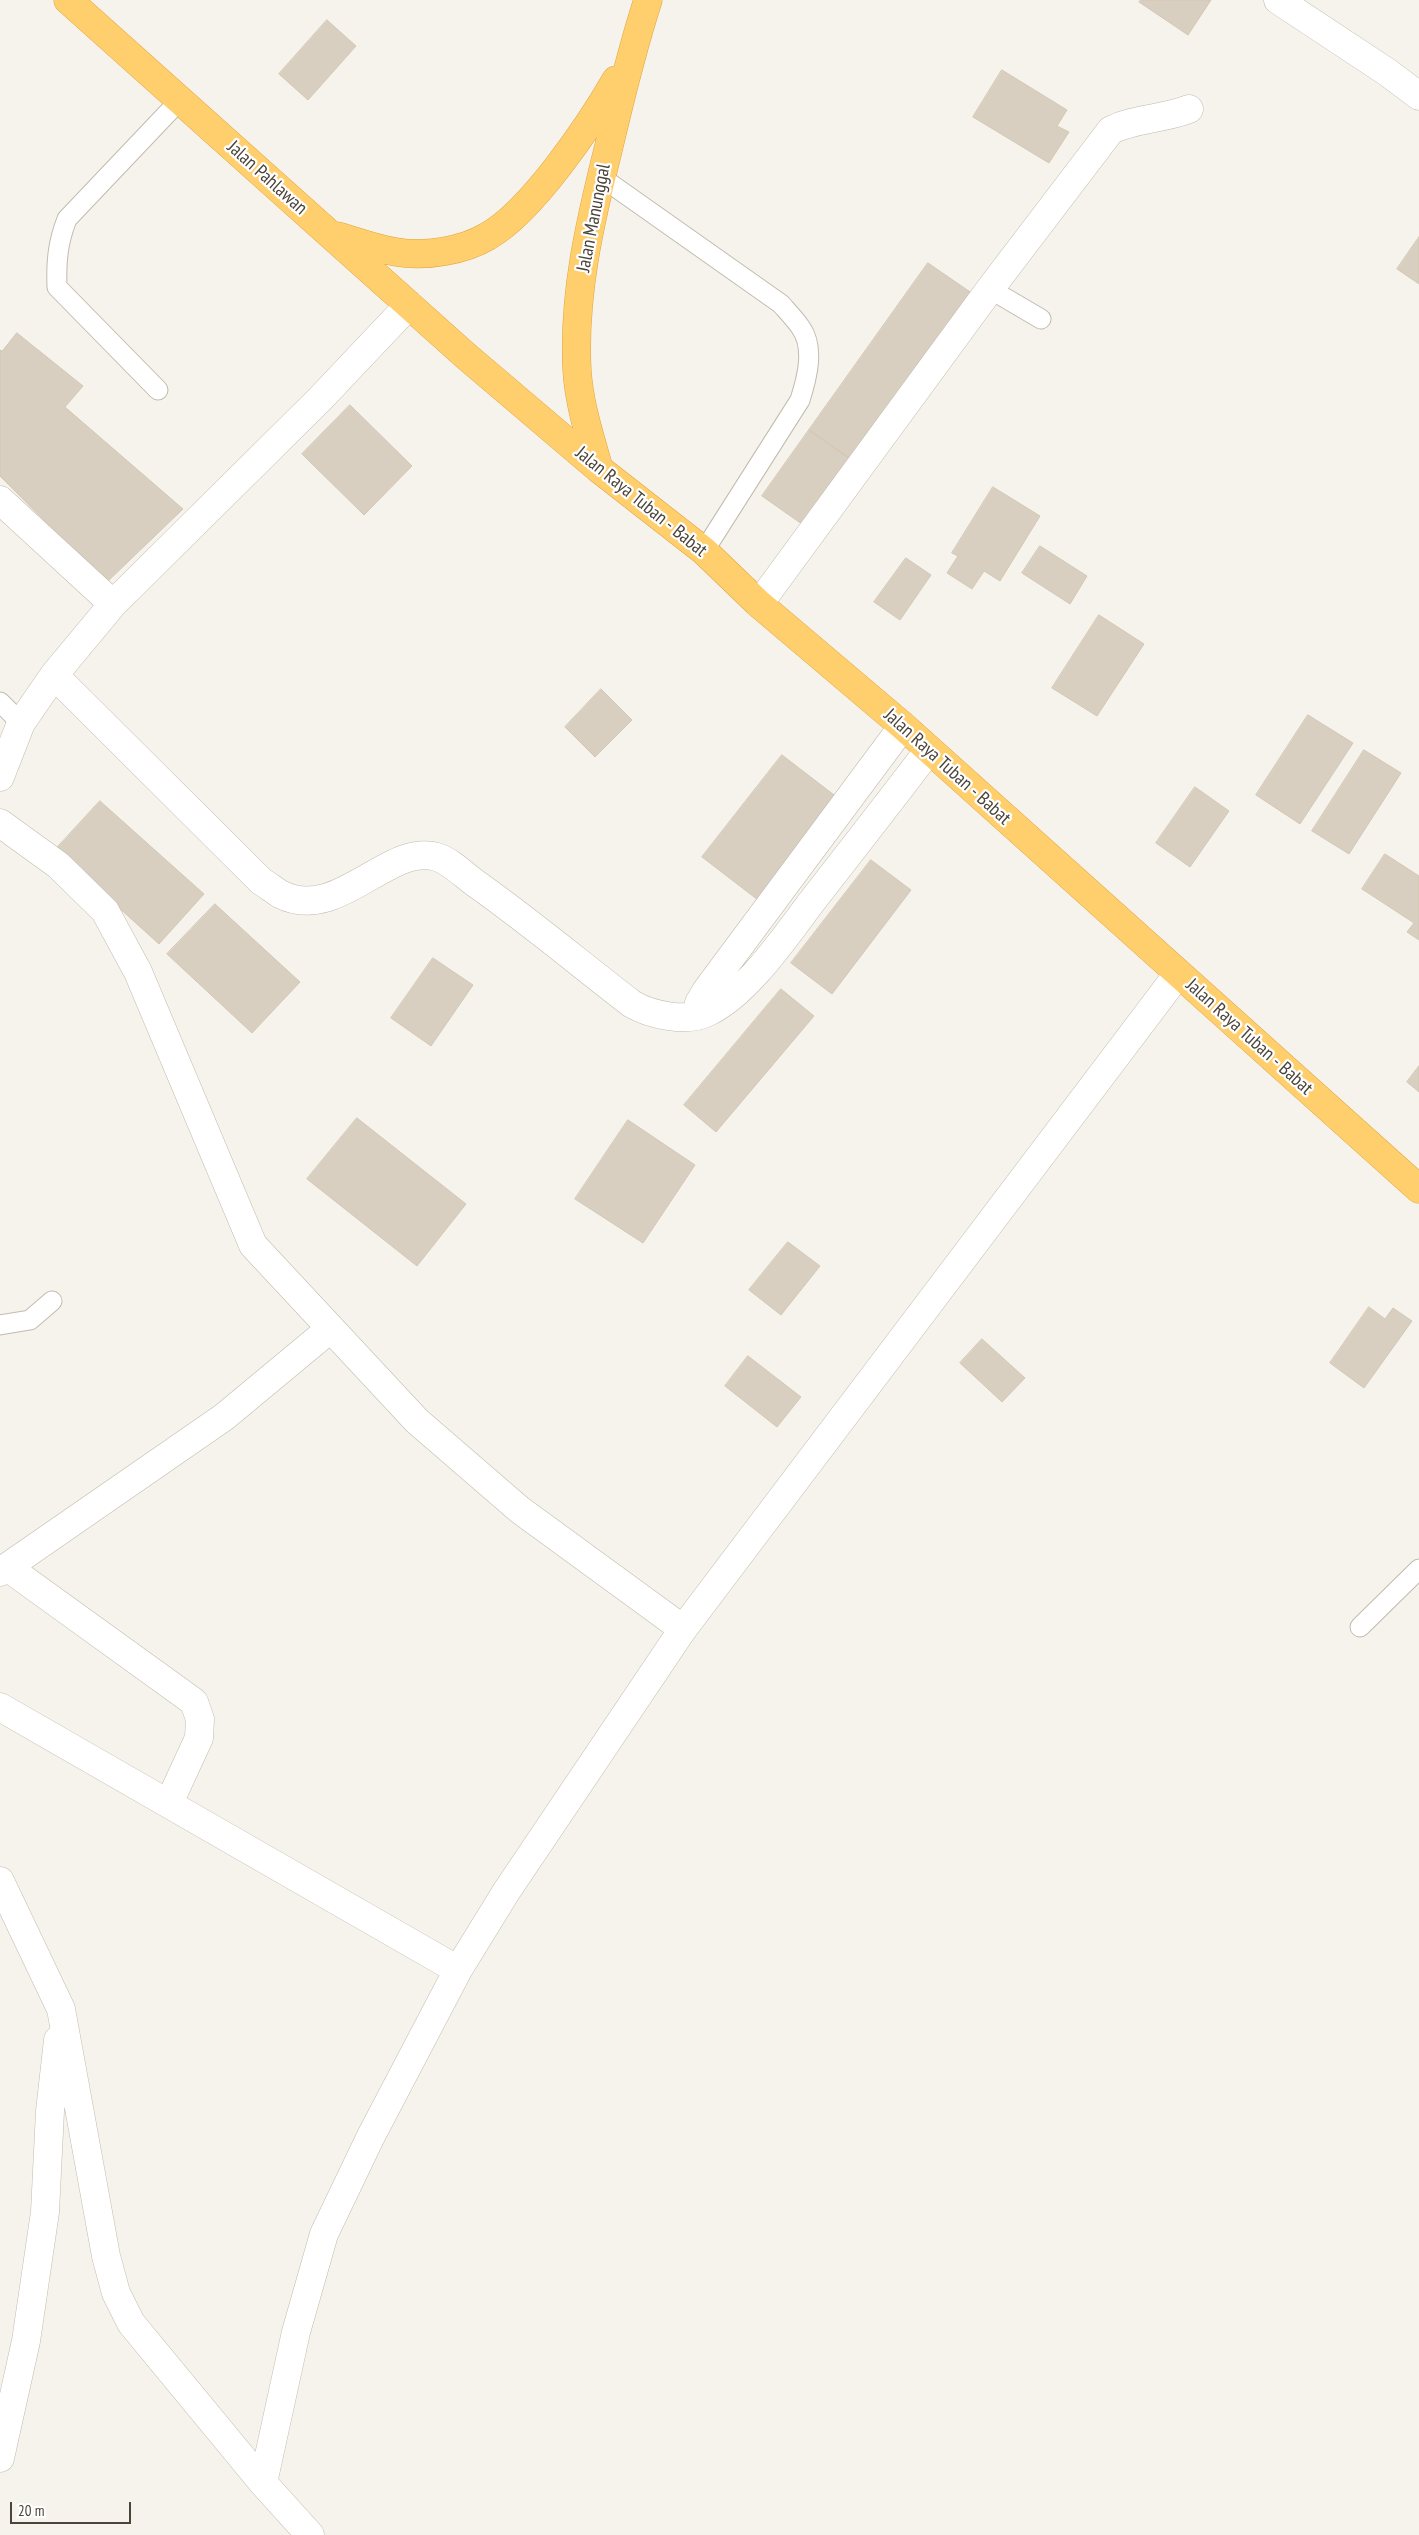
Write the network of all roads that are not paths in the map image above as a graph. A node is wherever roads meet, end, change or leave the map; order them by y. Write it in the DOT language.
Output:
graph roads {
  1 [pos="68,0"];
  2 [pos="648,0"];
  3 [pos="1278,0"];
  4 [pos="632,50"];
  5 [pos="1419,96"];
  6 [pos="180,100"];
  7 [pos="1189,109"];
  8 [pos="601,177"];
  9 [pos="330,234"];
  10 [pos="990,289"];
  11 [pos="409,305"];
  12 [pos="1041,319"];
  13 [pos="466,356"];
  14 [pos="158,390"];
  15 [pos="599,470"];
  16 [pos="0,500"];
  17 [pos="704,550"];
  18 [pos="113,604"];
  19 [pos="760,604"];
  20 [pos="54,675"];
  21 [pos="0,702"];
  22 [pos="20,723"];
  23 [pos="904,726"];
  24 [pos="929,750"];
  25 [pos="0,777"];
  26 [pos="0,823"];
  27 [pos="1178,974"];
  28 [pos="696,1016"];
  29 [pos="1419,1189"];
  30 [pos="52,1302"];
  31 [pos="0,1325"];
  32 [pos="330,1329"];
  33 [pos="3,1569"];
  34 [pos="1419,1569"];
  35 [pos="1360,1627"];
  36 [pos="683,1628"];
  37 [pos="0,1707"];
  38 [pos="169,1803"];
  39 [pos="0,1881"];
  40 [pos="458,1970"];
  41 [pos="61,2008"];
  42 [pos="0,2458"];
  43 [pos="263,2483"];
  44 [pos="310,2535"];
  1 -- 6 [label="highway, Jalan Pahlawan"];
  2 -- 4 [label="highway, Jalan Manunggal"];
  3 -- 5 [label="street"];
  4 -- 8 [label="highway, Jalan Manunggal"];
  4 -- 9 [label="highway"];
  6 -- 9 [label="highway, Jalan Pahlawan"];
  6 -- 14 [label="lane"];
  7 -- 10 [label="street"];
  8 -- 15 [label="highway, Jalan Manunggal"];
  8 -- 17 [label="lane"];
  9 -- 11 [label="highway, Jalan Pahlawan"];
  10 -- 12 [label="lane"];
  10 -- 19 [label="street"];
  11 -- 13 [label="highway, Jalan Pahlawan"];
  11 -- 18 [label="street"];
  13 -- 15 [label="highway, Jalan Raya Tuban - Babat"];
  15 -- 17 [label="highway, Jalan Raya Tuban - Babat"];
  16 -- 18 [label="street"];
  17 -- 19 [label="highway, Jalan Raya Tuban - Babat"];
  18 -- 20 [label="street"];
  19 -- 23 [label="highway, Jalan Raya Tuban - Babat"];
  20 -- 22 [label="street"];
  20 -- 28 [label="street"];
  21 -- 22 [label="lane"];
  22 -- 25 [label="street"];
  23 -- 24 [label="highway, Jalan Raya Tuban - Babat"];
  23 -- 28 [label="street"];
  24 -- 27 [label="highway, Jalan Raya Tuban - Babat"];
  24 -- 28 [label="street"];
  26 -- 32 [label="street"];
  27 -- 29 [label="highway, Jalan Raya Tuban - Babat"];
  27 -- 36 [label="street"];
  30 -- 31 [label="lane"];
  32 -- 33 [label="street"];
  32 -- 36 [label="street"];
  33 -- 38 [label="street"];
  34 -- 35 [label="lane"];
  36 -- 40 [label="street"];
  37 -- 38 [label="street"];
  38 -- 40 [label="street"];
  39 -- 41 [label="street"];
  40 -- 43 [label="street"];
  41 -- 42 [label="street"];
  41 -- 43 [label="street"];
  43 -- 44 [label="street"];
}
